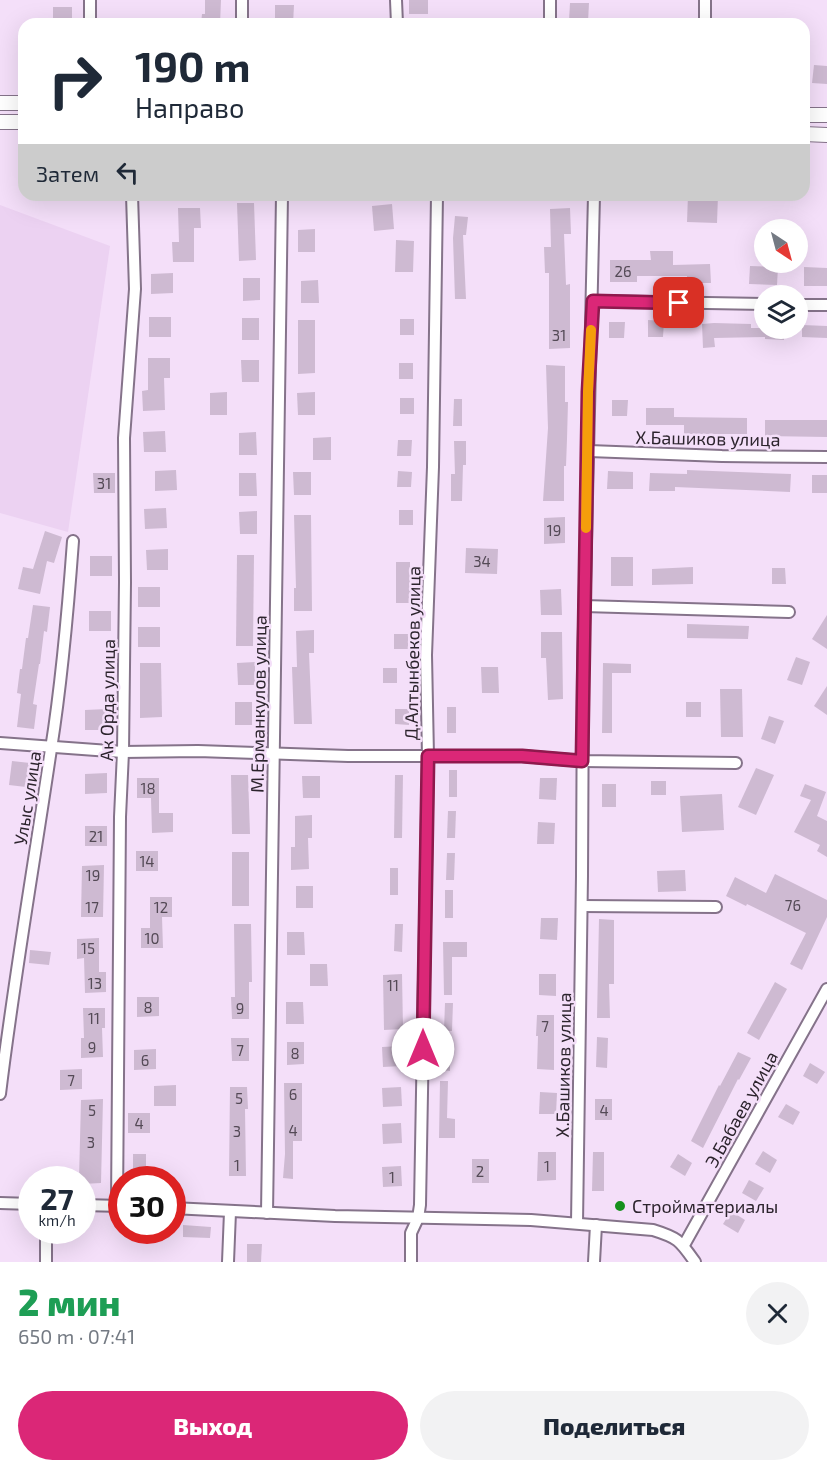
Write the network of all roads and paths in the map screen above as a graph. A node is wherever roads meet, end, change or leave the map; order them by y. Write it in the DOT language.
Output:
graph roads {
  1 [pos="90,0"];
  2 [pos="242,0"];
  3 [pos="396,0"];
  4 [pos="550,0"];
  5 [pos="705,0"];
  6 [pos="90,18"];
  7 [pos="242,18"];
  8 [pos="397,18"];
  9 [pos="550,18"];
  10 [pos="705,18"];
  11 [pos="18,103"];
  12 [pos="0,104"];
  13 [pos="810,115"];
  14 [pos="827,115"];
  15 [pos="0,122"];
  16 [pos="18,122"];
  17 [pos="810,134"];
  18 [pos="827,135"];
  19 [pos="132,201"];
  20 [pos="282,201"];
  21 [pos="437,201"];
  22 [pos="594,201"];
  23 [pos="593,301"];
  24 [pos="754,304"];
  25 [pos="808,305"];
  26 [pos="827,305"];
  27 [pos="588,451"];
  28 [pos="827,457"];
  29 [pos="74,541"];
  30 [pos="584,606"];
  31 [pos="789,612"];
  32 [pos="0,743"];
  33 [pos="52,747"];
  34 [pos="123,752"];
  35 [pos="273,753"];
  36 [pos="428,756"];
  37 [pos="582,761"];
  38 [pos="736,763"];
  39 [pos="582,906"];
  40 [pos="716,907"];
  41 [pos="827,989"];
  42 [pos="0,1094"];
  43 [pos="119,1166"];
  44 [pos="0,1203"];
  45 [pos="18,1204"];
  46 [pos="186,1209"];
  47 [pos="230,1212"];
  48 [pos="267,1213"];
  49 [pos="418,1218"];
  50 [pos="576,1223"];
  51 [pos="596,1225"];
  52 [pos="46,1244"];
  53 [pos="684,1245"];
  54 [pos="46,1262"];
  55 [pos="228,1262"];
  56 [pos="411,1262"];
  57 [pos="594,1262"];
  58 [pos="695,1262"];
  1 -- 6 [label="street"];
  2 -- 7 [label="street"];
  3 -- 8 [label="street"];
  4 -- 9 [label="street"];
  5 -- 10 [label="street"];
  11 -- 12 [label="street"];
  13 -- 14 [label="street"];
  15 -- 16 [label="street"];
  17 -- 18 [label="street"];
  19 -- 34 [label="street, Ак Орда улица"];
  20 -- 35 [label="street, М.Ерманкулов улица"];
  21 -- 36 [label="street, Д.Алтынбеков улица"];
  22 -- 23 [label="street, Х.Башиков улица"];
  23 -- 24 [label="street"];
  23 -- 27 [label="street, Х.Башиков улица"];
  25 -- 26 [label="street"];
  27 -- 28 [label="street, Х.Башиков улица"];
  27 -- 30 [label="street, Х.Башиков улица"];
  29 -- 33 [label="street, Улыс улица"];
  30 -- 31 [label="street"];
  30 -- 37 [label="street, Х.Башиков улица"];
  32 -- 33 [label="street"];
  33 -- 34 [label="street"];
  33 -- 42 [label="street, Улыс улица"];
  34 -- 35 [label="street"];
  34 -- 43 [label="street, Ак Орда улица"];
  35 -- 36 [label="street"];
  35 -- 48 [label="street, М.Ерманкулов улица"];
  36 -- 37 [label="street"];
  36 -- 49 [label="street, Д.Алтынбеков улица"];
  37 -- 38 [label="street"];
  37 -- 39 [label="street, Х.Башиков улица"];
  39 -- 40 [label="street"];
  39 -- 50 [label="street, Х.Башиков улица"];
  41 -- 53 [label="street, Э.Бабаев улица"];
  44 -- 45 [label="street"];
  46 -- 47 [label="street"];
  47 -- 48 [label="street"];
  47 -- 55 [label="street"];
  48 -- 49 [label="street"];
  49 -- 50 [label="street"];
  49 -- 56 [label="street, Д.Алтынбеков улица"];
  50 -- 51 [label="street"];
  51 -- 53 [label="street"];
  51 -- 57 [label="street"];
  52 -- 54 [label="street"];
  53 -- 58 [label="street"];
}
